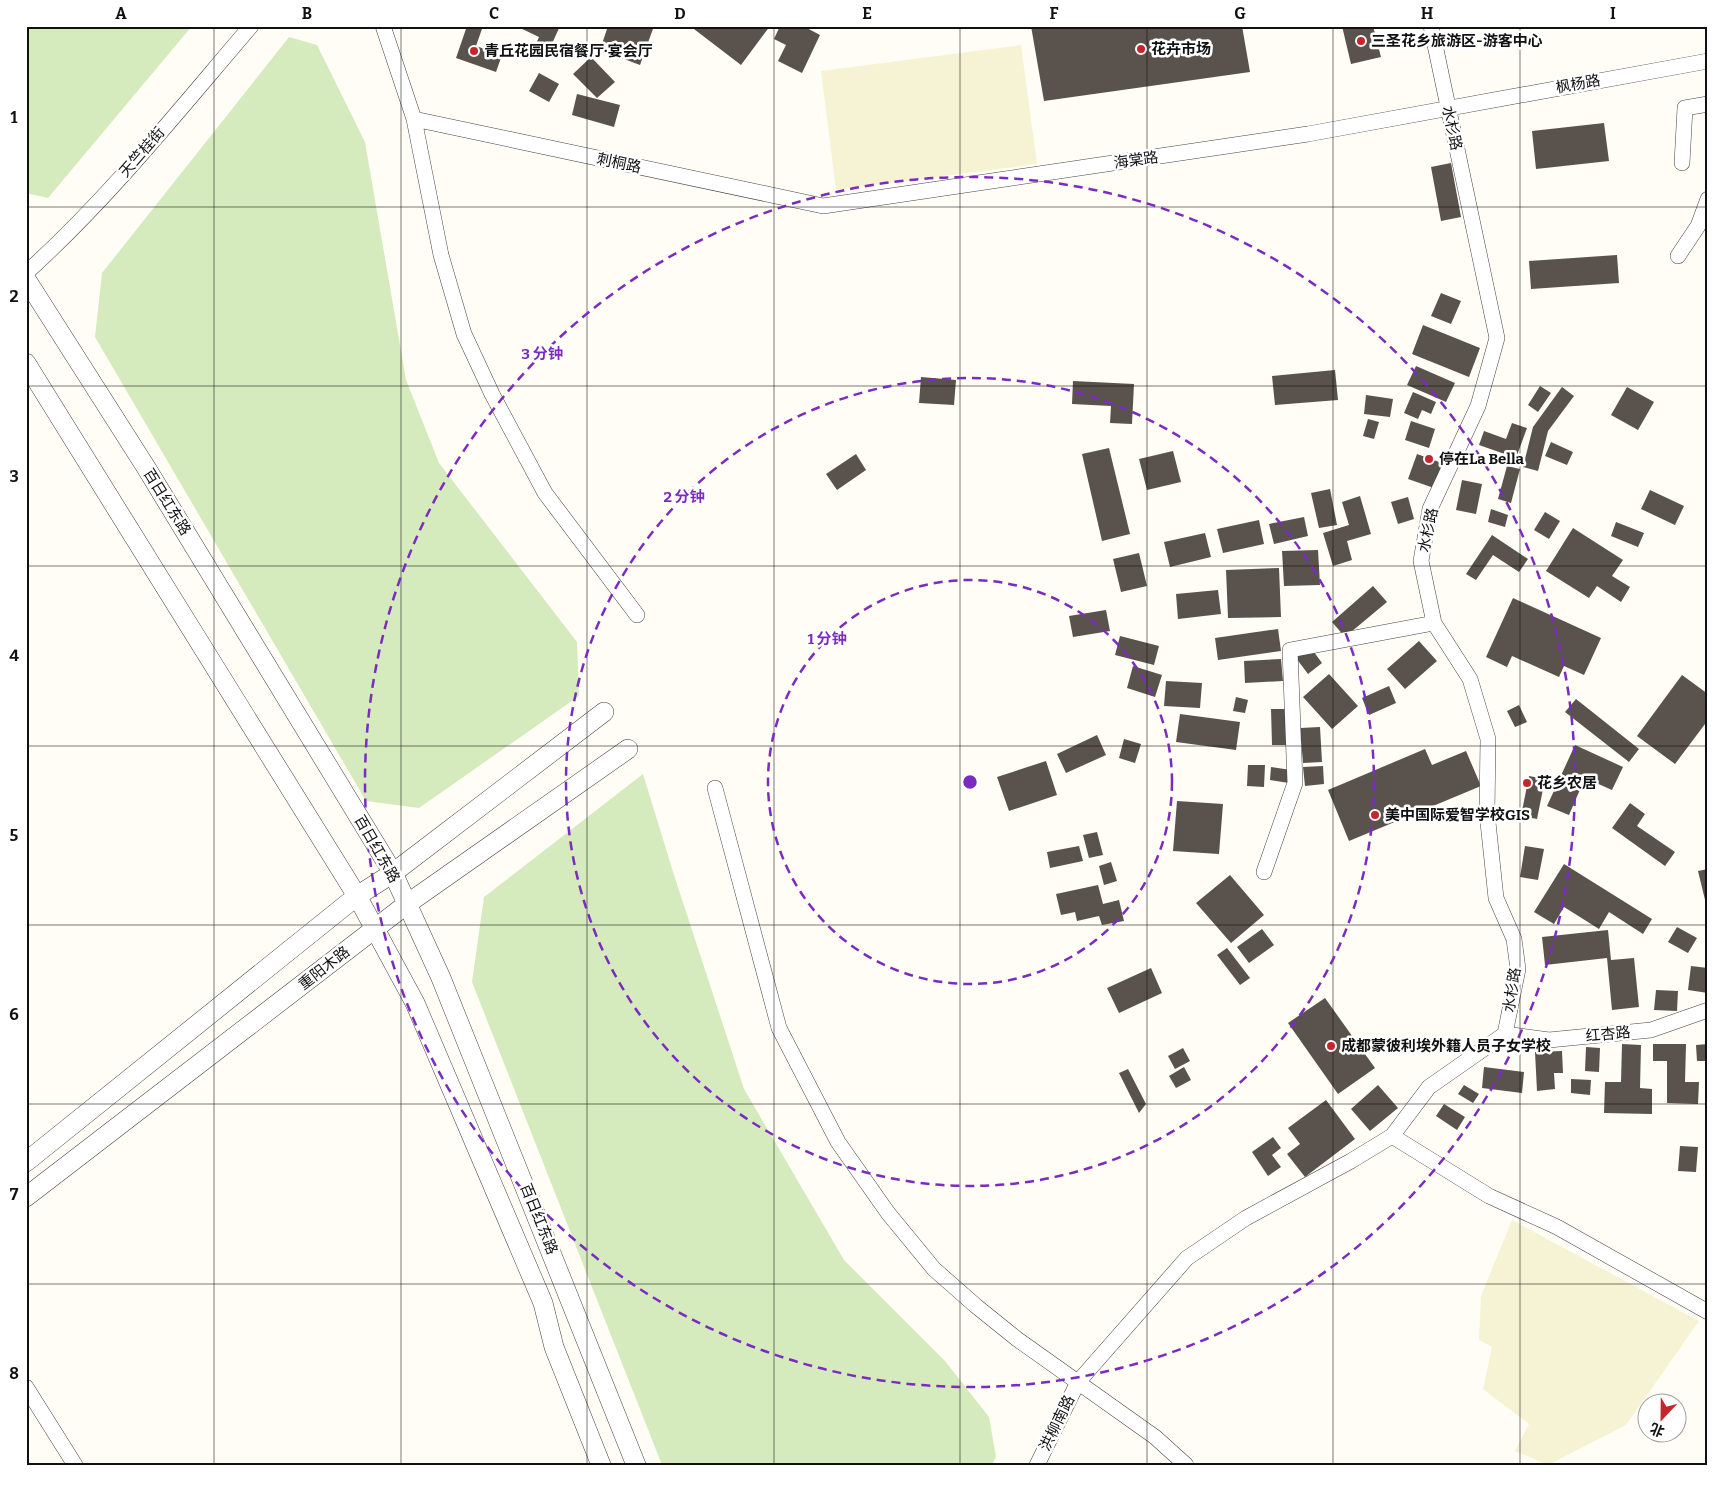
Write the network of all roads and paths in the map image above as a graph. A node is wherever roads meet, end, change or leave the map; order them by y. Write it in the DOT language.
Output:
graph roads {
  1 [pos="251,26"];
  2 [pos="383,26"];
  3 [pos="1431,26"];
  4 [pos="1708,61"];
  5 [pos="1708,104"];
  6 [pos="1448,108"];
  7 [pos="414,120"];
  8 [pos="1682,163"];
  9 [pos="1708,199"];
  10 [pos="823,206"];
  11 [pos="1678,256"];
  12 [pos="26,273"];
  13 [pos="26,279"];
  14 [pos="26,363"];
  15 [pos="638,615"];
  16 [pos="1434,623"];
  17 [pos="604,712"];
  18 [pos="628,749"];
  19 [pos="716,788"];
  20 [pos="1264,872"];
  21 [pos="393,873"];
  22 [pos="357,896"];
  23 [pos="407,904"];
  24 [pos="375,929"];
  25 [pos="1708,1010"];
  26 [pos="1505,1034"];
  27 [pos="1392,1136"];
  28 [pos="26,1162"];
  29 [pos="26,1197"];
  30 [pos="1708,1312"];
  31 [pos="1078,1382"];
  32 [pos="26,1387"];
  33 [pos="75,1465"];
  34 [pos="601,1465"];
  35 [pos="636,1465"];
  36 [pos="1037,1465"];
  37 [pos="1186,1465"];
  1 -- 12 [label="street, 天竺桂街"];
  2 -- 7 [label="street"];
  3 -- 6 [label="street, 水杉路"];
  4 -- 6 [label="street, 枫杨路"];
  5 -- 8 [label="street"];
  6 -- 10 [label="street, 海棠路"];
  6 -- 16 [label="street, 水杉路"];
  7 -- 10 [label="street, 刺桐路"];
  7 -- 15 [label="street"];
  9 -- 11 [label="street"];
  13 -- 21 [label="street, 百日红东路"];
  14 -- 22 [label="street, 百日红东路"];
  16 -- 20 [label="street"];
  16 -- 26 [label="street, 水杉路"];
  17 -- 21 [label="street"];
  18 -- 23 [label="street, 重阳木路"];
  19 -- 31 [label="street"];
  21 -- 22 [label="street"];
  21 -- 23 [label="street, 百日红东路"];
  22 -- 24 [label="street, 百日红东路"];
  22 -- 28 [label="street"];
  23 -- 24 [label="street, 重阳木路"];
  23 -- 35 [label="street, 百日红东路"];
  24 -- 29 [label="street, 重阳木路"];
  24 -- 34 [label="street, 百日红东路"];
  25 -- 26 [label="street, 红杏路"];
  26 -- 27 [label="street"];
  27 -- 30 [label="street"];
  27 -- 31 [label="street, 洪柳南路"];
  31 -- 36 [label="street, 洪柳南路"];
  31 -- 37 [label="street"];
  32 -- 33 [label="street"];
}
